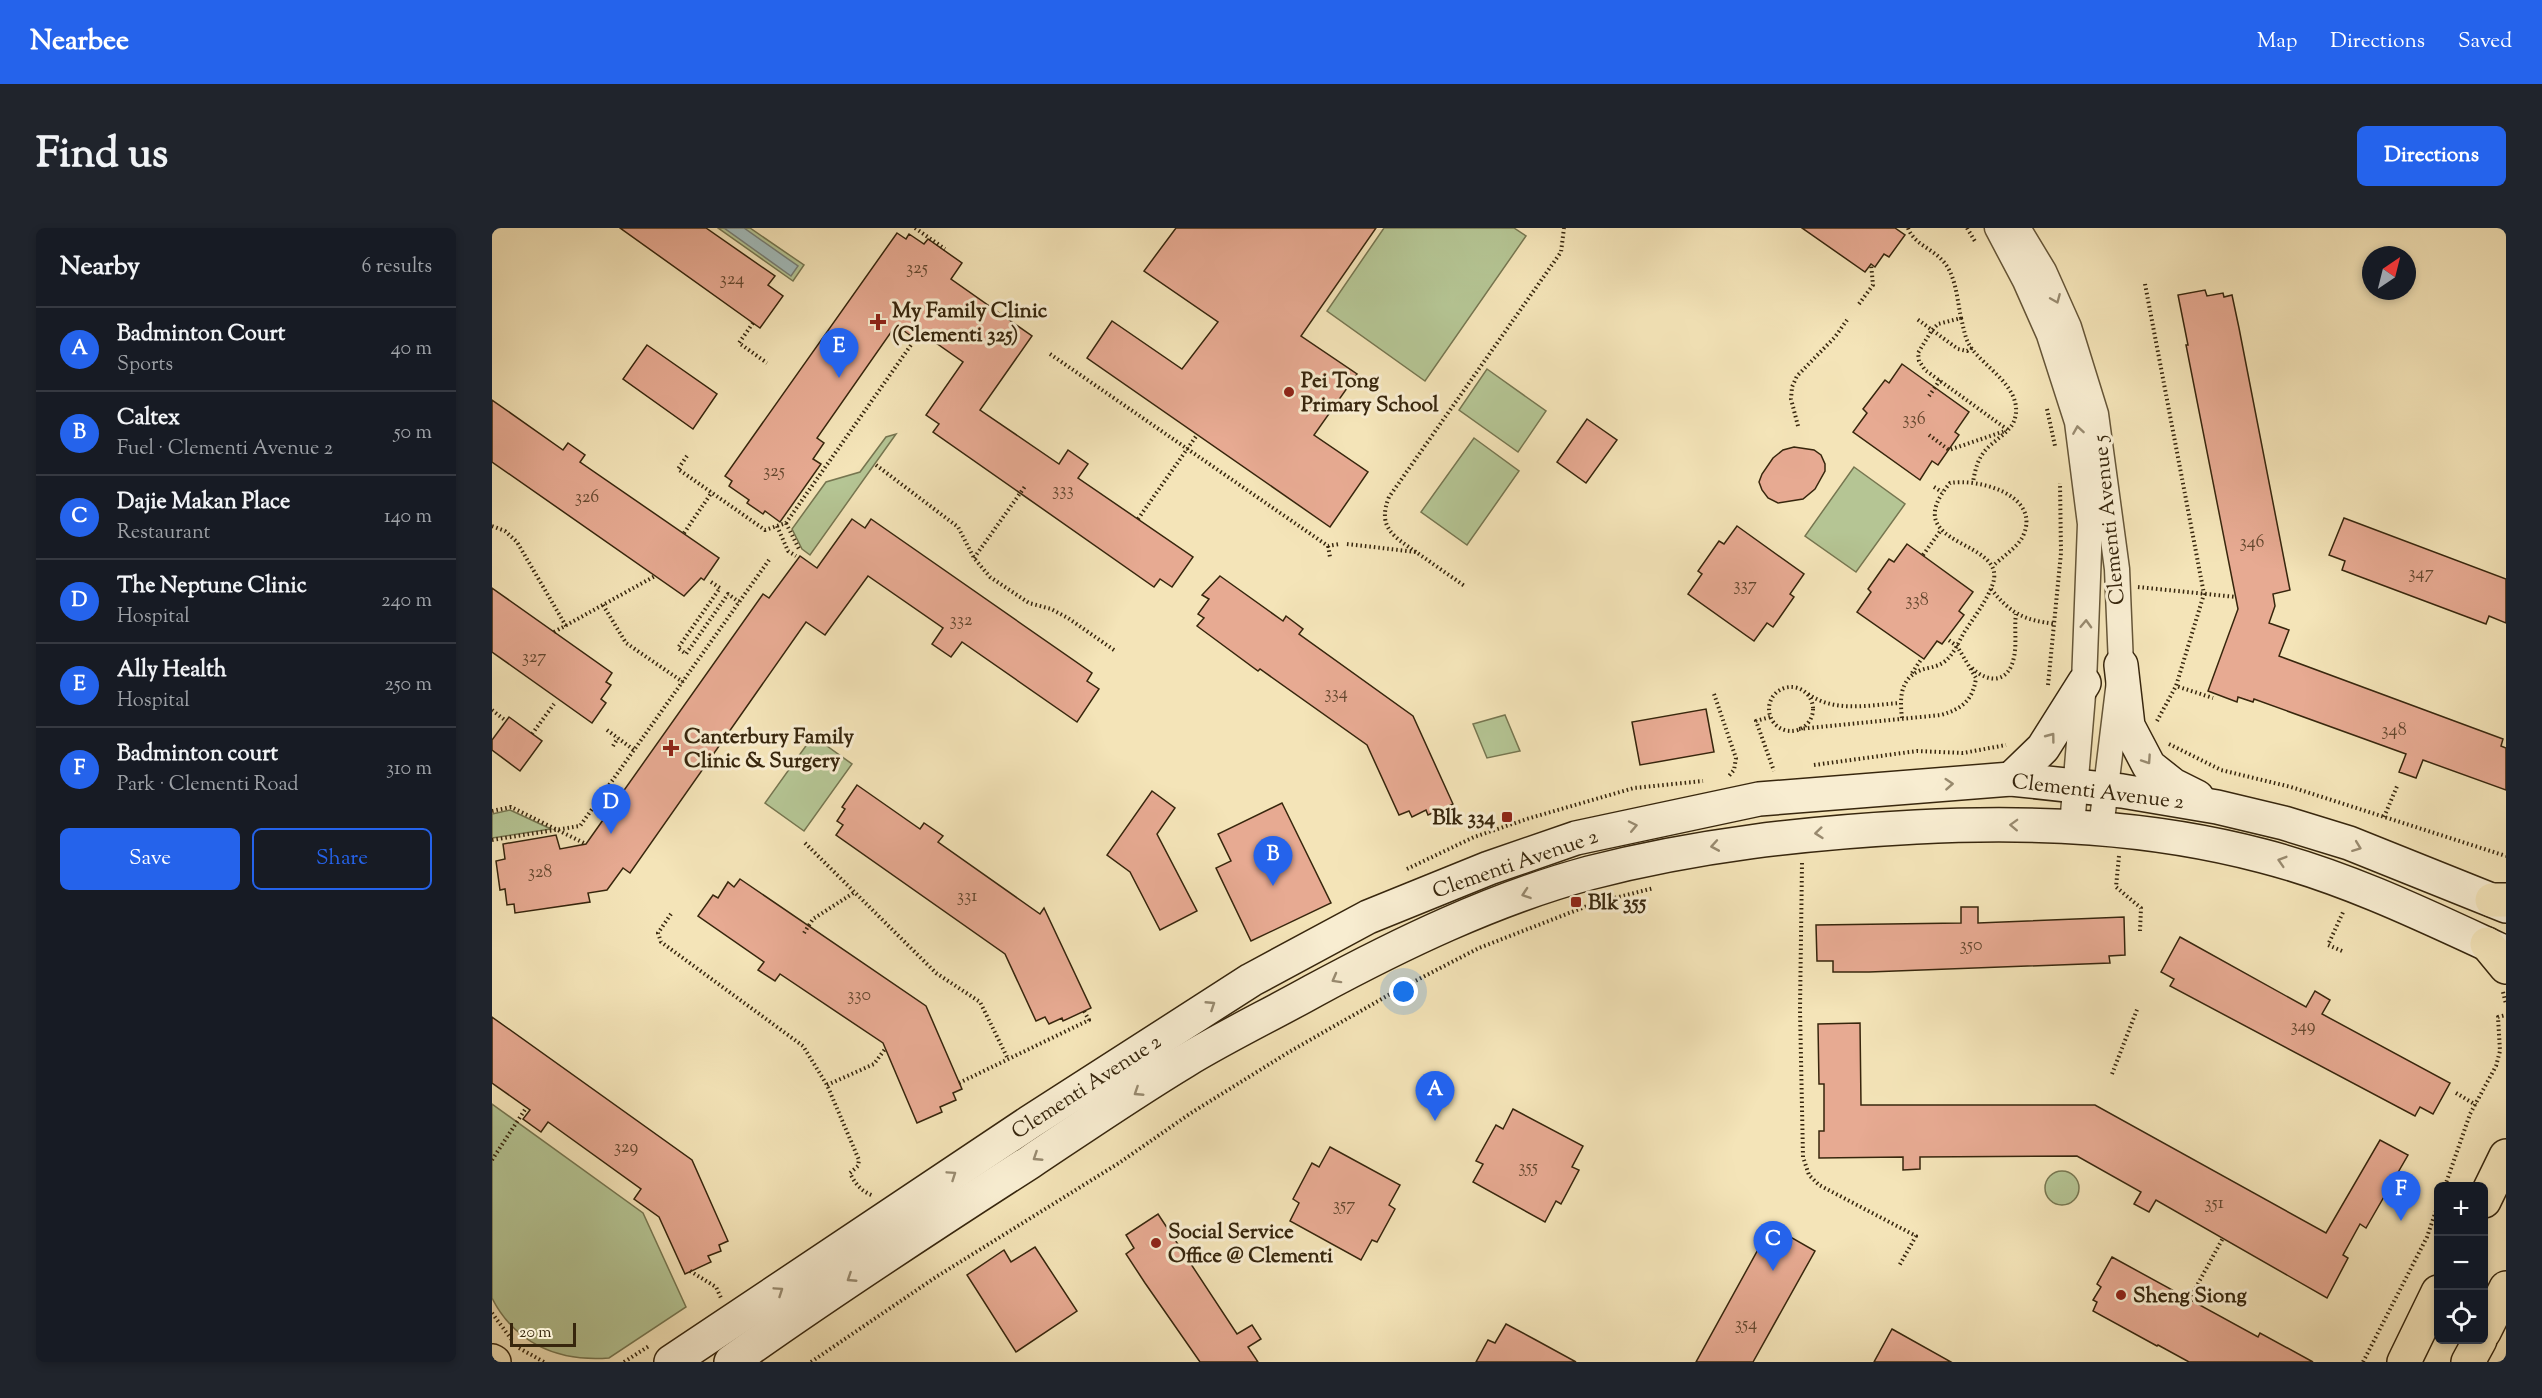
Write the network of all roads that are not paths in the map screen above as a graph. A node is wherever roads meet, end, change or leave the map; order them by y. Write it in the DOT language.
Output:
graph roads {
  1 [pos="1997,228"];
  2 [pos="2018,228"];
  3 [pos="2121,665"];
  4 [pos="2084,682"];
  5 [pos="2011,779"];
  6 [pos="1906,787"];
  7 [pos="2091,787"];
  8 [pos="2217,807"];
  9 [pos="1910,828"];
  10 [pos="2097,835"];
  11 [pos="2501,902"];
  12 [pos="2500,955"];
  13 [pos="2506,1156"];
  14 [pos="2488,1193"];
  15 [pos="2506,1288"];
  16 [pos="2434,1302"];
  17 [pos="2488,1324"];
  18 [pos="2478,1344"];
  19 [pos="671,1362"];
  20 [pos="731,1362"];
  21 [pos="2404,1362"];
  22 [pos="2468,1362"];
  4 -- 1 [label="street, Clementi Avenue 5, one-way"];
  2 -- 3 [label="street, Clementi Avenue 5, one-way"];
  3 -- 7 [label="street, Clementi Avenue 5"];
  3 -- 8 [label="main road, one-way"];
  5 -- 4 [label="main road, one-way"];
  4 -- 7 [label="street, Clementi Avenue 5"];
  6 -- 5 [label="main road, Clementi Avenue 2, one-way"];
  5 -- 7 [label="main road, Clementi Avenue 2"];
  6 -- 9 [label="main road"];
  19 -- 6 [label="main road, Clementi Avenue 2, one-way"];
  7 -- 8 [label="main road, Clementi Avenue 2"];
  7 -- 10 [label="street, Clementi Avenue 5"];
  8 -- 11 [label="main road, Clementi Avenue 2, one-way"];
  10 -- 9 [label="main road, Clementi Avenue 2, one-way"];
  9 -- 20 [label="main road, Clementi Avenue 2, one-way"];
  12 -- 10 [label="main road, Clementi Avenue 2, one-way"];
  13 -- 14 [label="main road"];
  15 -- 17 [label="main road"];
  16 -- 21 [label="main road"];
  18 -- 22 [label="main road"];
}
